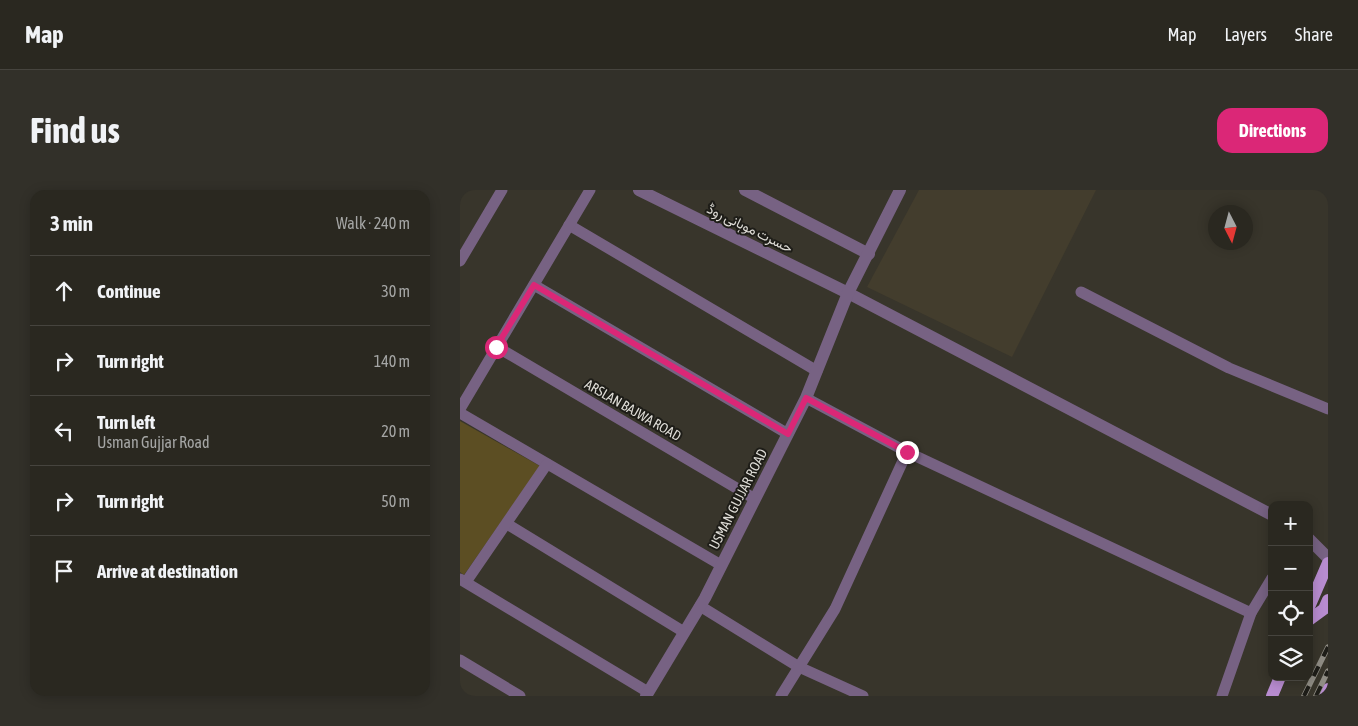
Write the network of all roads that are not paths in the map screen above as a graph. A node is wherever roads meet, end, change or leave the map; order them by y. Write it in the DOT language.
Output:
graph roads {
  1 [pos="502,190"];
  2 [pos="590,190"];
  3 [pos="639,190"];
  4 [pos="745,190"];
  5 [pos="900,190"];
  6 [pos="569,225"];
  7 [pos="869,254"];
  8 [pos="460,261"];
  9 [pos="534,285"];
  10 [pos="1081,292"];
  11 [pos="848,294"];
  12 [pos="496,347"];
  13 [pos="817,371"];
  14 [pos="806,398"];
  15 [pos="460,409"];
  16 [pos="1328,409"];
  17 [pos="460,413"];
  18 [pos="788,434"];
  19 [pos="907,452"];
  20 [pos="548,464"];
  21 [pos="755,499"];
  22 [pos="1268,513"];
  23 [pos="507,524"];
  24 [pos="1313,543"];
  25 [pos="1328,558"];
  26 [pos="1328,563"];
  27 [pos="721,565"];
  28 [pos="463,581"];
  29 [pos="1268,585"];
  30 [pos="1313,598"];
  31 [pos="1328,600"];
  32 [pos="700,606"];
  33 [pos="1251,613"];
  34 [pos="1313,617"];
  35 [pos="684,632"];
  36 [pos="460,660"];
  37 [pos="799,667"];
  38 [pos="1278,681"];
  39 [pos="1328,689"];
  40 [pos="647,694"];
  41 [pos="520,696"];
  42 [pos="781,696"];
  43 [pos="863,696"];
  44 [pos="1222,696"];
  45 [pos="1272,696"];
  46 [pos="1325,696"];
  1 -- 8 [label="street"];
  2 -- 6 [label="street"];
  3 -- 11 [label="street, حسرت موہانی روڈ"];
  4 -- 7 [label="street"];
  5 -- 7 [label="street, USMAN GUJJAR ROAD"];
  6 -- 9 [label="street"];
  6 -- 13 [label="street"];
  7 -- 11 [label="street, USMAN GUJJAR ROAD"];
  9 -- 12 [label="street"];
  9 -- 18 [label="street"];
  10 -- 16 [label="street"];
  11 -- 13 [label="street, USMAN GUJJAR ROAD"];
  11 -- 22 [label="street, حسرت موہانی روڈ"];
  12 -- 15 [label="street"];
  12 -- 21 [label="street, ARSLAN BAJWA ROAD"];
  13 -- 14 [label="street, USMAN GUJJAR ROAD"];
  14 -- 18 [label="street, USMAN GUJJAR ROAD"];
  14 -- 19 [label="street"];
  17 -- 20 [label="street"];
  18 -- 21 [label="street, USMAN GUJJAR ROAD"];
  19 -- 33 [label="street"];
  19 -- 37 [label="street"];
  20 -- 23 [label="street"];
  20 -- 27 [label="street"];
  21 -- 27 [label="street, USMAN GUJJAR ROAD"];
  23 -- 28 [label="street"];
  23 -- 35 [label="street"];
  24 -- 25 [label="street"];
  26 -- 30 [label="main road"];
  27 -- 32 [label="street, USMAN GUJJAR ROAD"];
  28 -- 40 [label="street"];
  29 -- 33 [label="street"];
  31 -- 34 [label="main road"];
  32 -- 35 [label="street, USMAN GUJJAR ROAD"];
  32 -- 37 [label="street"];
  33 -- 44 [label="street"];
  35 -- 40 [label="street, USMAN GUJJAR ROAD"];
  36 -- 41 [label="street"];
  37 -- 42 [label="street"];
  37 -- 43 [label="street"];
  38 -- 45 [label="main road"];
  39 -- 46 [label="main road"];
}
